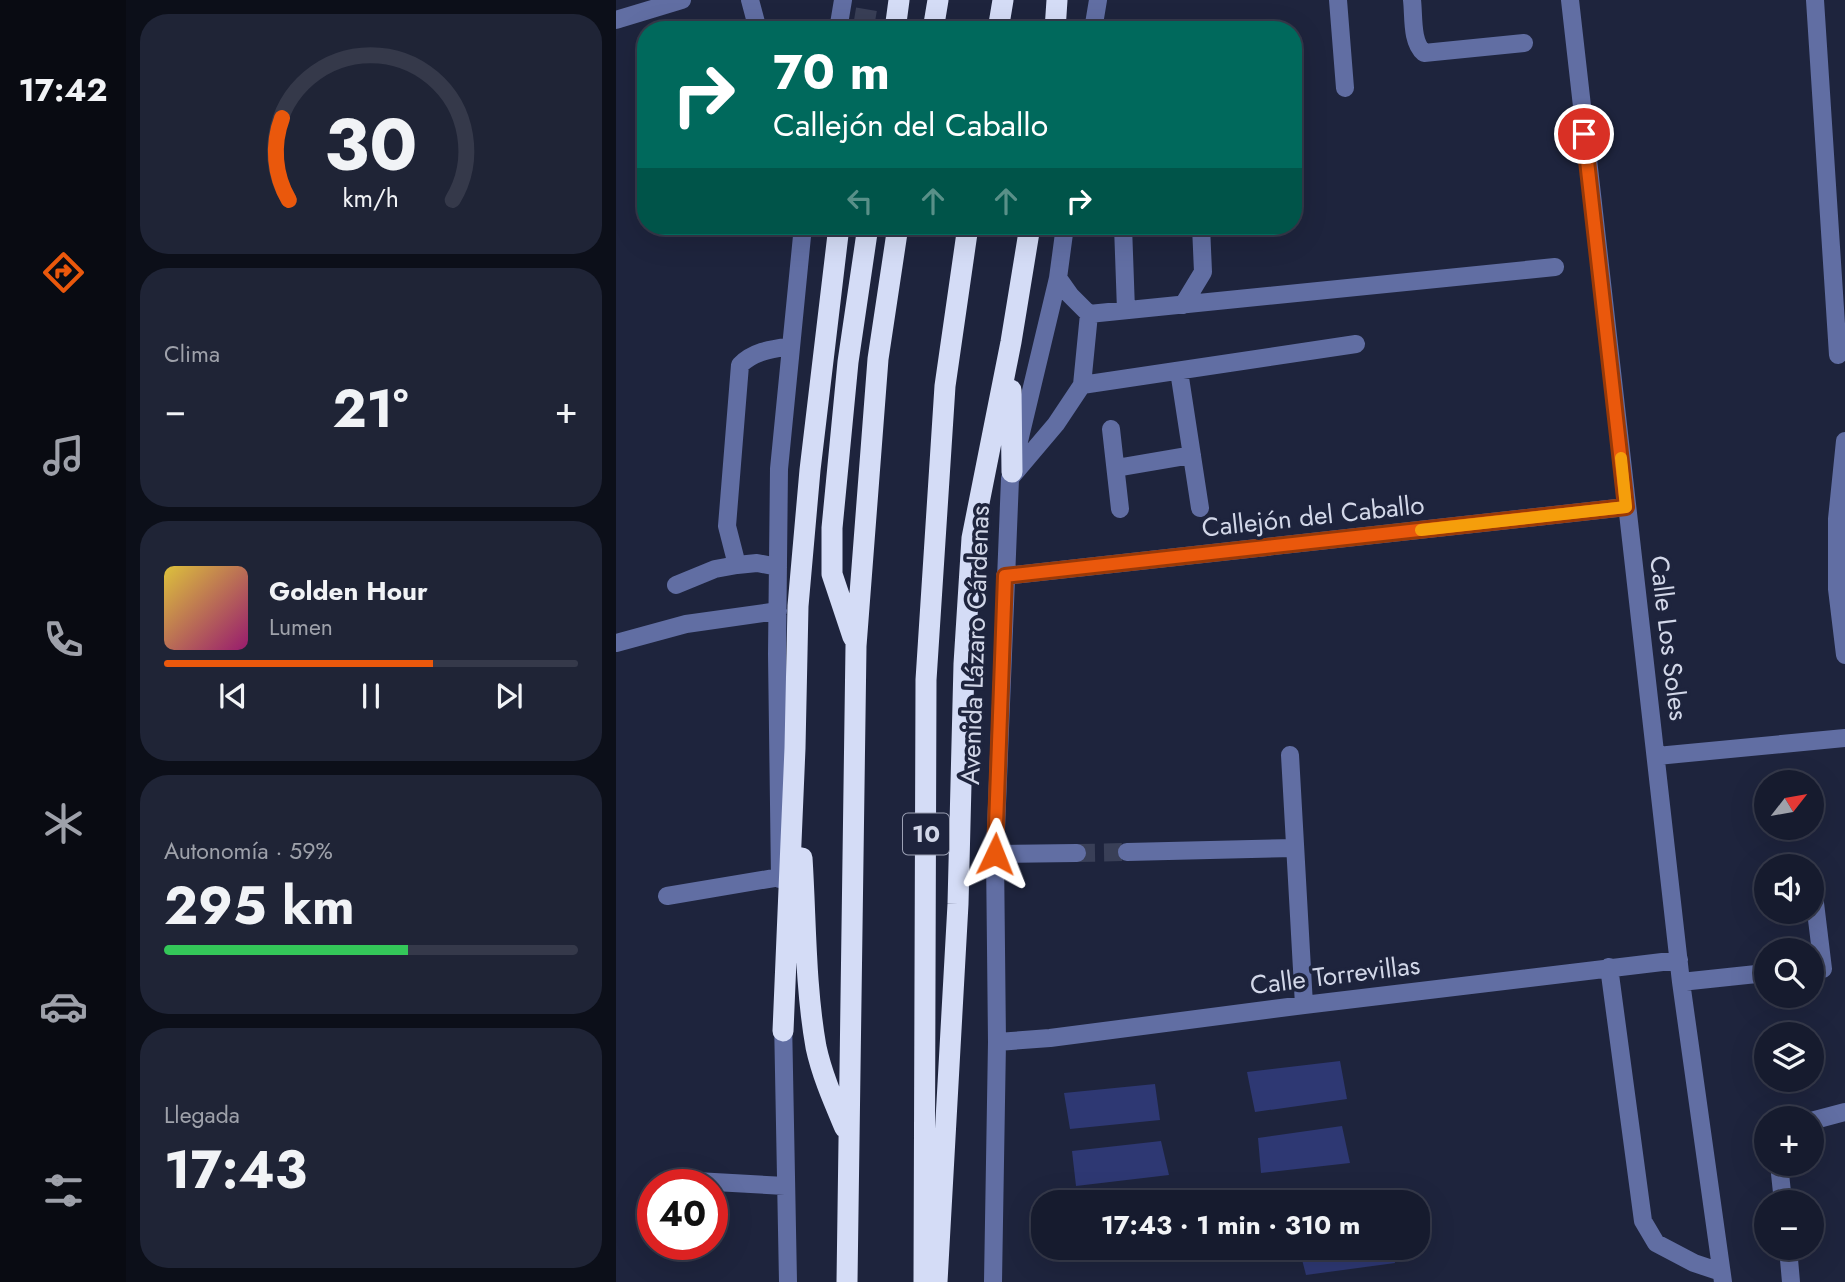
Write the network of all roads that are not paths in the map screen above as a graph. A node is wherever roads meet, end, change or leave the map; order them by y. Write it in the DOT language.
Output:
graph roads {
  1 [pos="682,0"];
  2 [pos="750,0"];
  3 [pos="844,0"];
  4 [pos="899,0"];
  5 [pos="938,0"];
  6 [pos="1003,0"];
  7 [pos="1057,0"];
  8 [pos="1098,0"];
  9 [pos="1338,0"];
  10 [pos="1412,0"];
  11 [pos="1570,0"];
  12 [pos="1815,0"];
  13 [pos="616,20"];
  14 [pos="756,21"];
  15 [pos="840,21"];
  16 [pos="896,21"];
  17 [pos="934,21"];
  18 [pos="1000,21"];
  19 [pos="1056,21"];
  20 [pos="1095,21"];
  21 [pos="1524,43"];
  22 [pos="1345,88"];
  23 [pos="802,235"];
  24 [pos="838,235"];
  25 [pos="867,235"];
  26 [pos="897,235"];
  27 [pos="967,235"];
  28 [pos="1029,235"];
  29 [pos="1064,235"];
  30 [pos="1123,235"];
  31 [pos="1201,235"];
  32 [pos="1555,267"];
  33 [pos="1058,278"];
  34 [pos="1183,304"];
  35 [pos="1126,310"];
  36 [pos="1089,314"];
  37 [pos="1011,342"];
  38 [pos="1356,344"];
  39 [pos="791,346"];
  40 [pos="1838,355"];
  41 [pos="1180,371"];
  42 [pos="1082,385"];
  43 [pos="1111,429"];
  44 [pos="1845,441"];
  45 [pos="1192,455"];
  46 [pos="1116,468"];
  47 [pos="1011,476"];
  48 [pos="1626,507"];
  49 [pos="1200,508"];
  50 [pos="1120,509"];
  51 [pos="737,565"];
  52 [pos="778,566"];
  53 [pos="1005,576"];
  54 [pos="676,585"];
  55 [pos="778,611"];
  56 [pos="616,643"];
  57 [pos="856,646"];
  58 [pos="1845,655"];
  59 [pos="1845,738"];
  60 [pos="795,748"];
  61 [pos="1290,755"];
  62 [pos="1657,756"];
  63 [pos="1295,848"];
  64 [pos="1127,852"];
  65 [pos="1077,853"];
  66 [pos="995,854"];
  67 [pos="780,877"];
  68 [pos="667,896"];
  69 [pos="1679,960"];
  70 [pos="1609,967"];
  71 [pos="1754,974"];
  72 [pos="1681,982"];
  73 [pos="1304,1005"];
  74 [pos="783,1031"];
  75 [pos="997,1042"];
  76 [pos="1845,1112"];
  77 [pos="1824,1118"];
  78 [pos="849,1138"];
  79 [pos="728,1183"];
  80 [pos="785,1186"];
  81 [pos="1789,1260"];
  82 [pos="1722,1277"];
  83 [pos="788,1282"];
  84 [pos="847,1282"];
  85 [pos="924,1282"];
  86 [pos="937,1282"];
  87 [pos="993,1282"];
  88 [pos="1791,1282"];
  1 -- 13 [label="street"];
  2 -- 14 [label="street"];
  3 -- 15 [label="street"];
  4 -- 16 [label="highway"];
  5 -- 17 [label="highway"];
  6 -- 18 [label="highway"];
  7 -- 19 [label="highway"];
  8 -- 20 [label="street"];
  9 -- 22 [label="street"];
  10 -- 21 [label="street"];
  11 -- 48 [label="street, Calle Los Soles"];
  12 -- 40 [label="street"];
  23 -- 39 [label="street"];
  24 -- 60 [label="highway"];
  25 -- 57 [label="highway"];
  26 -- 57 [label="highway"];
  27 -- 85 [label="highway, Avenida Lázaro Cárdenas / 10"];
  28 -- 37 [label="highway"];
  29 -- 33 [label="street, Avenida Lázaro Cárdenas"];
  30 -- 35 [label="street"];
  31 -- 34 [label="street"];
  32 -- 34 [label="street"];
  33 -- 36 [label="street"];
  33 -- 47 [label="street, Avenida Lázaro Cárdenas"];
  34 -- 35 [label="street"];
  35 -- 36 [label="street"];
  36 -- 42 [label="street"];
  37 -- 47 [label="highway"];
  37 -- 86 [label="highway"];
  38 -- 41 [label="street"];
  39 -- 51 [label="street"];
  39 -- 52 [label="street"];
  41 -- 42 [label="street"];
  41 -- 45 [label="street"];
  42 -- 47 [label="street"];
  43 -- 46 [label="street"];
  44 -- 58 [label="street"];
  45 -- 46 [label="street"];
  45 -- 49 [label="street"];
  46 -- 50 [label="street"];
  47 -- 53 [label="street, Avenida Lázaro Cárdenas"];
  48 -- 53 [label="street, Callejón del Caballo"];
  48 -- 62 [label="street, Calle Los Soles"];
  51 -- 52 [label="street"];
  51 -- 54 [label="street"];
  52 -- 55 [label="street"];
  53 -- 66 [label="street, Avenida Lázaro Cárdenas"];
  55 -- 56 [label="street"];
  55 -- 67 [label="street"];
  57 -- 78 [label="highway"];
  59 -- 62 [label="street"];
  60 -- 74 [label="highway"];
  60 -- 78 [label="highway"];
  61 -- 63 [label="street"];
  62 -- 69 [label="street, Calle Los Soles"];
  63 -- 64 [label="street"];
  63 -- 73 [label="street"];
  65 -- 66 [label="street"];
  66 -- 75 [label="street, Avenida Lázaro Cárdenas"];
  67 -- 68 [label="street"];
  67 -- 74 [label="street"];
  69 -- 70 [label="street, Calle Torrevillas"];
  69 -- 72 [label="street, Calle Los Soles"];
  70 -- 73 [label="street, Calle Torrevillas"];
  70 -- 82 [label="street"];
  71 -- 72 [label="street"];
  72 -- 82 [label="street, Calle Los Soles"];
  73 -- 75 [label="street, Calle Torrevillas"];
  74 -- 80 [label="street"];
  75 -- 87 [label="street, Avenida Lázaro Cárdenas"];
  76 -- 77 [label="street"];
  78 -- 84 [label="highway"];
  79 -- 80 [label="street"];
  80 -- 83 [label="street"];
  81 -- 88 [label="street"];
}
